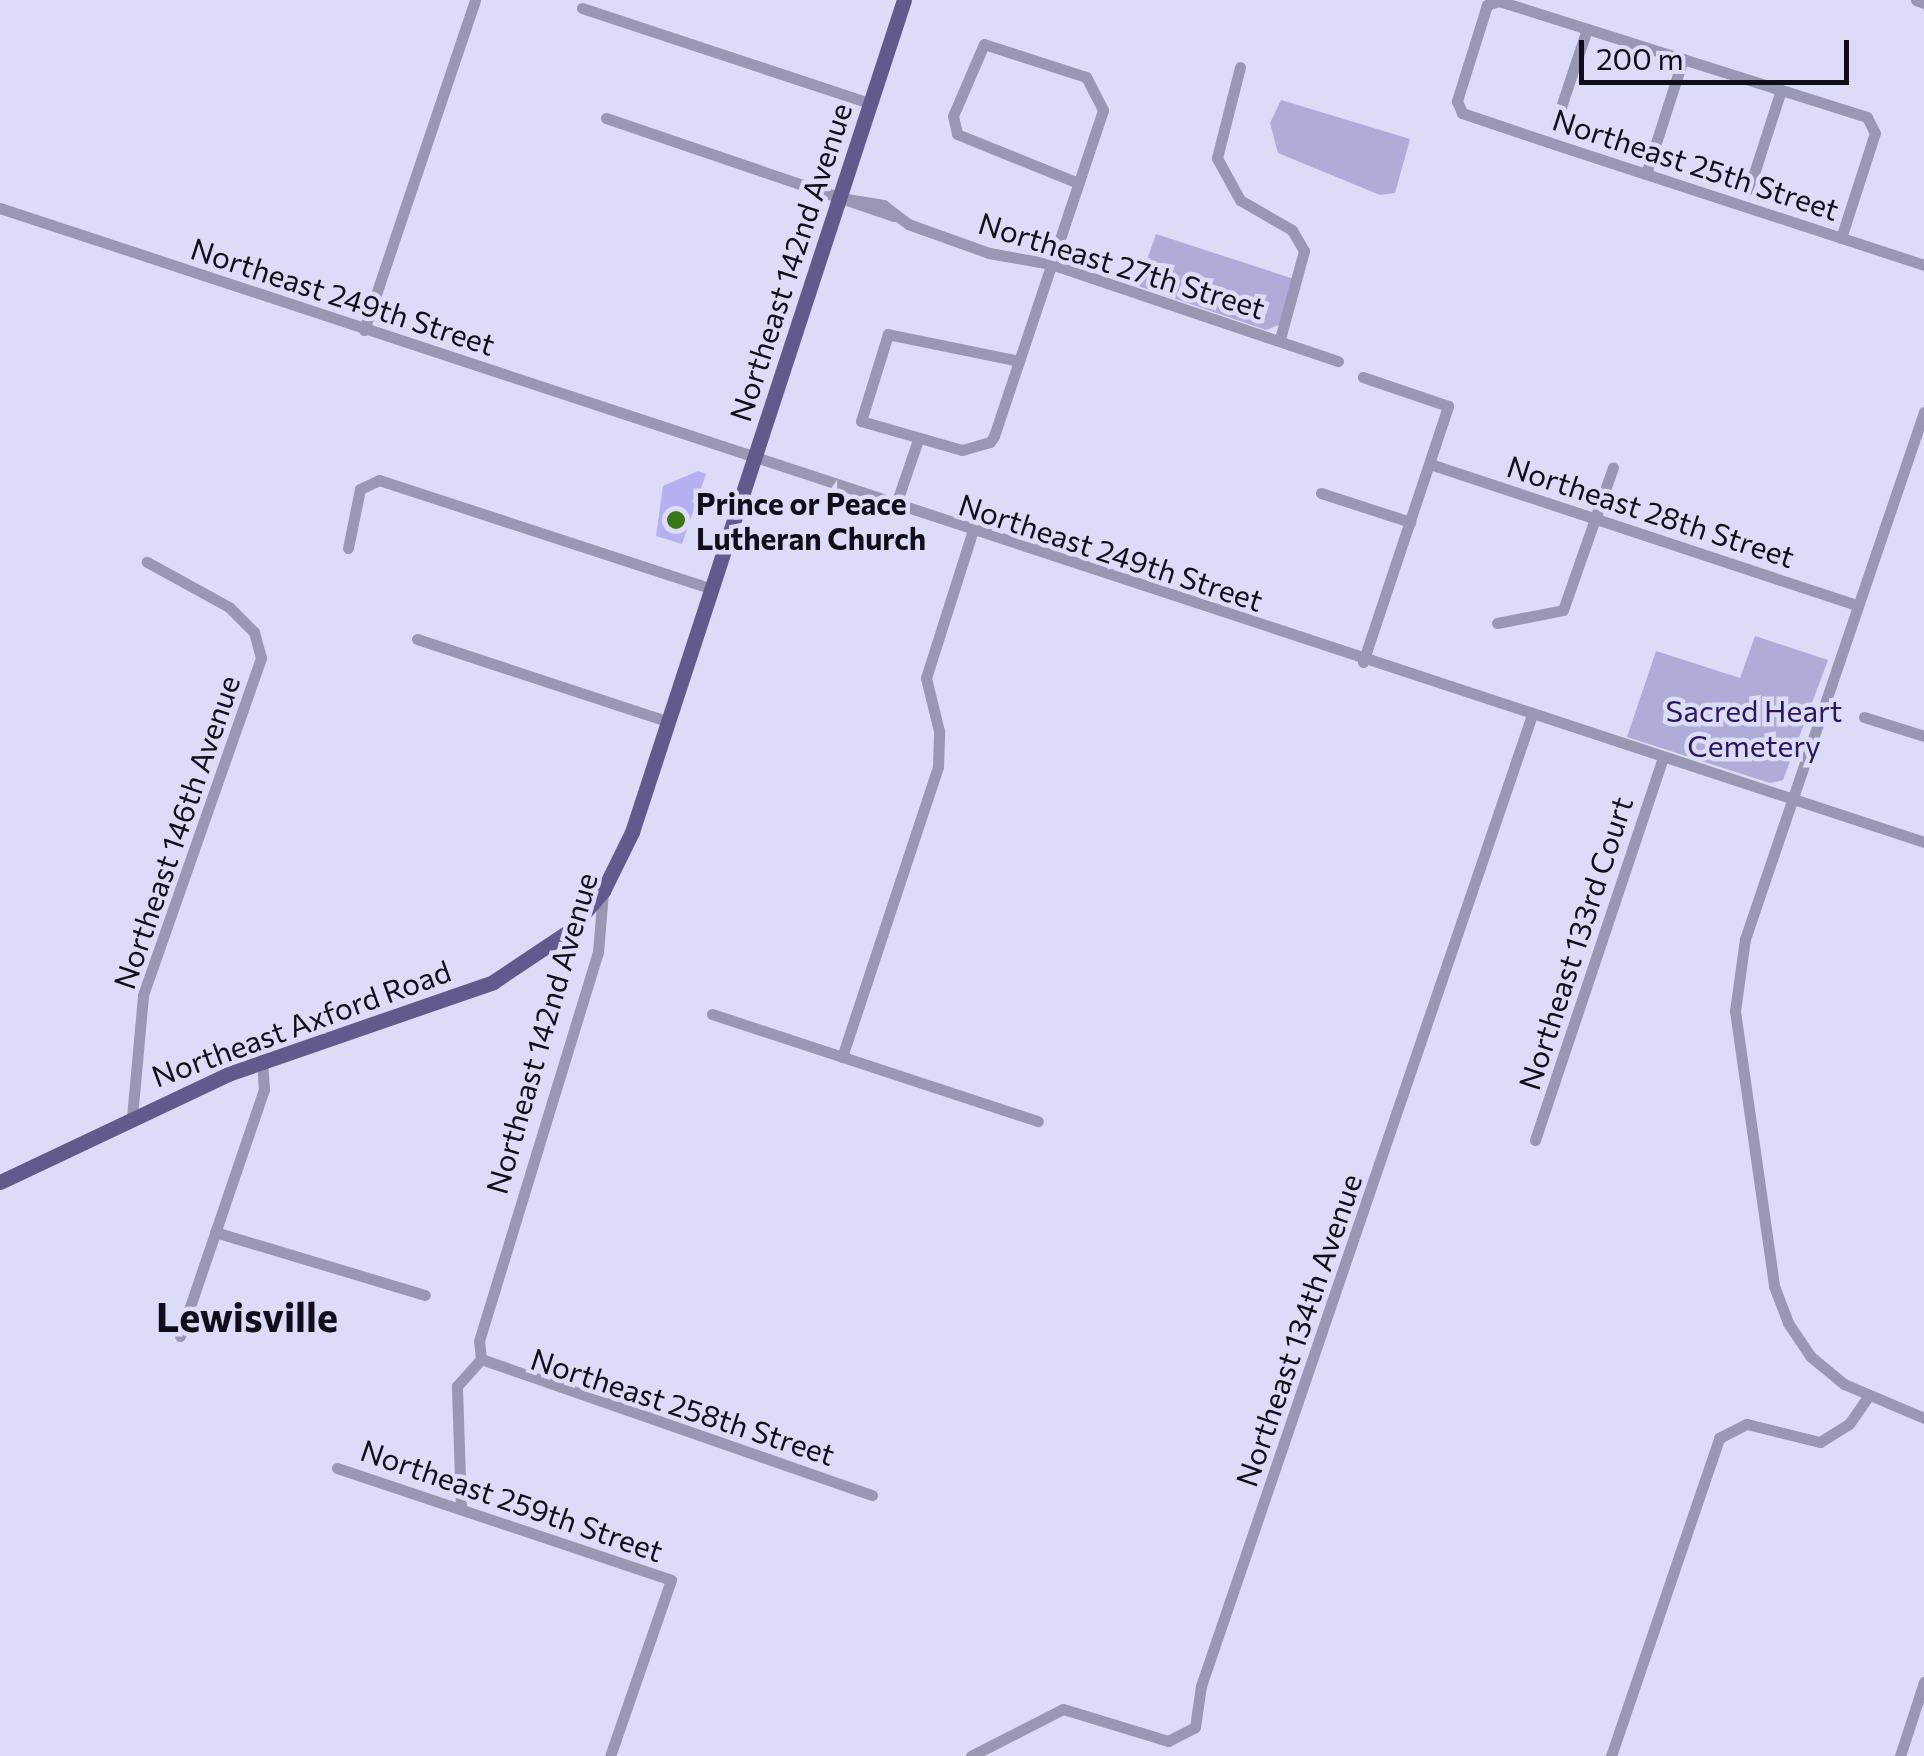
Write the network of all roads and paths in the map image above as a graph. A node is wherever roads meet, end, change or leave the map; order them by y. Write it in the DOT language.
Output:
graph roads {
  1 [pos="475,0"];
  2 [pos="904,0"];
  3 [pos="1916,0"];
  4 [pos="1924,2"];
  5 [pos="582,8"];
  6 [pos="1587,28"];
  7 [pos="1683,59"];
  8 [pos="1240,66"];
  9 [pos="1782,90"];
  10 [pos="870,104"];
  11 [pos="606,118"];
  12 [pos="1555,126"];
  13 [pos="1646,174"];
  14 [pos="1078,184"];
  15 [pos="1749,189"];
  16 [pos="840,198"];
  17 [pos="0,208"];
  18 [pos="1841,238"];
  19 [pos="1051,264"];
  20 [pos="1924,266"];
  21 [pos="364,330"];
  22 [pos="1280,339"];
  23 [pos="1019,361"];
  24 [pos="1338,361"];
  25 [pos="1363,377"];
  26 [pos="1924,412"];
  27 [pos="918,440"];
  28 [pos="754,460"];
  29 [pos="1430,464"];
  30 [pos="1613,468"];
  31 [pos="1321,494"];
  32 [pos="895,507"];
  33 [pos="1596,519"];
  34 [pos="1410,522"];
  35 [pos="972,533"];
  36 [pos="348,548"];
  37 [pos="147,562"];
  38 [pos="710,588"];
  39 [pos="1857,605"];
  40 [pos="1497,622"];
  41 [pos="417,639"];
  42 [pos="1363,662"];
  43 [pos="1864,717"];
  44 [pos="1531,718"];
  45 [pos="667,721"];
  46 [pos="1924,736"];
  47 [pos="1662,760"];
  48 [pos="1792,800"];
  49 [pos="1924,842"];
  50 [pos="604,891"];
  51 [pos="712,1014"];
  52 [pos="842,1057"];
  53 [pos="262,1060"];
  54 [pos="132,1117"];
  55 [pos="1038,1121"];
  56 [pos="1535,1140"];
  57 [pos="0,1182"];
  58 [pos="215,1232"];
  59 [pos="425,1295"];
  60 [pos="180,1336"];
  61 [pos="482,1360"];
  62 [pos="1868,1398"];
  63 [pos="1924,1418"];
  64 [pos="337,1468"];
  65 [pos="872,1495"];
  66 [pos="461,1509"];
  67 [pos="1924,1682"];
  68 [pos="610,1756"];
  69 [pos="971,1756"];
  70 [pos="1611,1756"];
  71 [pos="1900,1756"];
  1 -- 21 [label="street"];
  2 -- 10 [label="main road, Northeast 142nd Avenue"];
  3 -- 4 [label="street"];
  5 -- 10 [label="street"];
  6 -- 7 [label="street"];
  6 -- 12 [label="street"];
  6 -- 13 [label="street, Northeast 25th Street"];
  7 -- 9 [label="street"];
  7 -- 13 [label="street"];
  8 -- 22 [label="street"];
  9 -- 15 [label="street"];
  9 -- 18 [label="street"];
  10 -- 16 [label="main road, Northeast 142nd Avenue"];
  11 -- 16 [label="street, Northeast 27th Street"];
  13 -- 18 [label="street, Northeast 25th Street"];
  14 -- 14 [label="street"];
  14 -- 19 [label="street"];
  16 -- 19 [label="street, Northeast 27th Street"];
  16 -- 28 [label="main road, Northeast 142nd Avenue"];
  17 -- 21 [label="street, Northeast 249th Street"];
  18 -- 20 [label="street, Northeast 25th Street"];
  19 -- 22 [label="street, Northeast 27th Street"];
  19 -- 23 [label="street"];
  21 -- 28 [label="street, Northeast 249th Street"];
  22 -- 24 [label="street, Northeast 27th Street"];
  23 -- 27 [label="street"];
  23 -- 27 [label="street"];
  25 -- 29 [label="street"];
  26 -- 39 [label="street"];
  27 -- 32 [label="street"];
  28 -- 32 [label="street, Northeast 249th Street"];
  28 -- 38 [label="main road, Northeast 142nd Avenue"];
  29 -- 33 [label="street, Northeast 28th Street"];
  29 -- 34 [label="street"];
  30 -- 33 [label="street"];
  31 -- 34 [label="street"];
  32 -- 35 [label="street, Northeast 249th Street"];
  33 -- 39 [label="street, Northeast 28th Street"];
  33 -- 40 [label="street"];
  34 -- 42 [label="street"];
  35 -- 42 [label="street, Northeast 249th Street"];
  35 -- 52 [label="street"];
  36 -- 38 [label="street"];
  37 -- 54 [label="street, Northeast 146th Avenue"];
  38 -- 45 [label="main road, Northeast 142nd Avenue"];
  39 -- 48 [label="street"];
  41 -- 45 [label="street"];
  42 -- 44 [label="street, Northeast 249th Street"];
  43 -- 46 [label="street"];
  44 -- 47 [label="street, Northeast 249th Street"];
  44 -- 69 [label="street, Northeast 134th Avenue"];
  45 -- 50 [label="main road, Northeast 142nd Avenue"];
  47 -- 48 [label="street, Northeast 249th Street"];
  47 -- 56 [label="street, Northeast 133rd Court"];
  48 -- 49 [label="street, Northeast 249th Street"];
  48 -- 62 [label="street"];
  50 -- 53 [label="main road, Northeast Axford Road"];
  50 -- 61 [label="street, Northeast 142nd Avenue"];
  51 -- 52 [label="street"];
  52 -- 55 [label="street"];
  53 -- 54 [label="main road, Northeast Axford Road"];
  53 -- 58 [label="street"];
  54 -- 57 [label="main road, Northeast Axford Road"];
  58 -- 59 [label="street"];
  58 -- 60 [label="street"];
  61 -- 65 [label="street, Northeast 258th Street"];
  61 -- 66 [label="street, Northeast 142nd Avenue"];
  62 -- 63 [label="street"];
  62 -- 70 [label="street"];
  64 -- 66 [label="street, Northeast 259th Street"];
  66 -- 68 [label="street, Northeast 259th Street"];
  67 -- 71 [label="street"];
}
